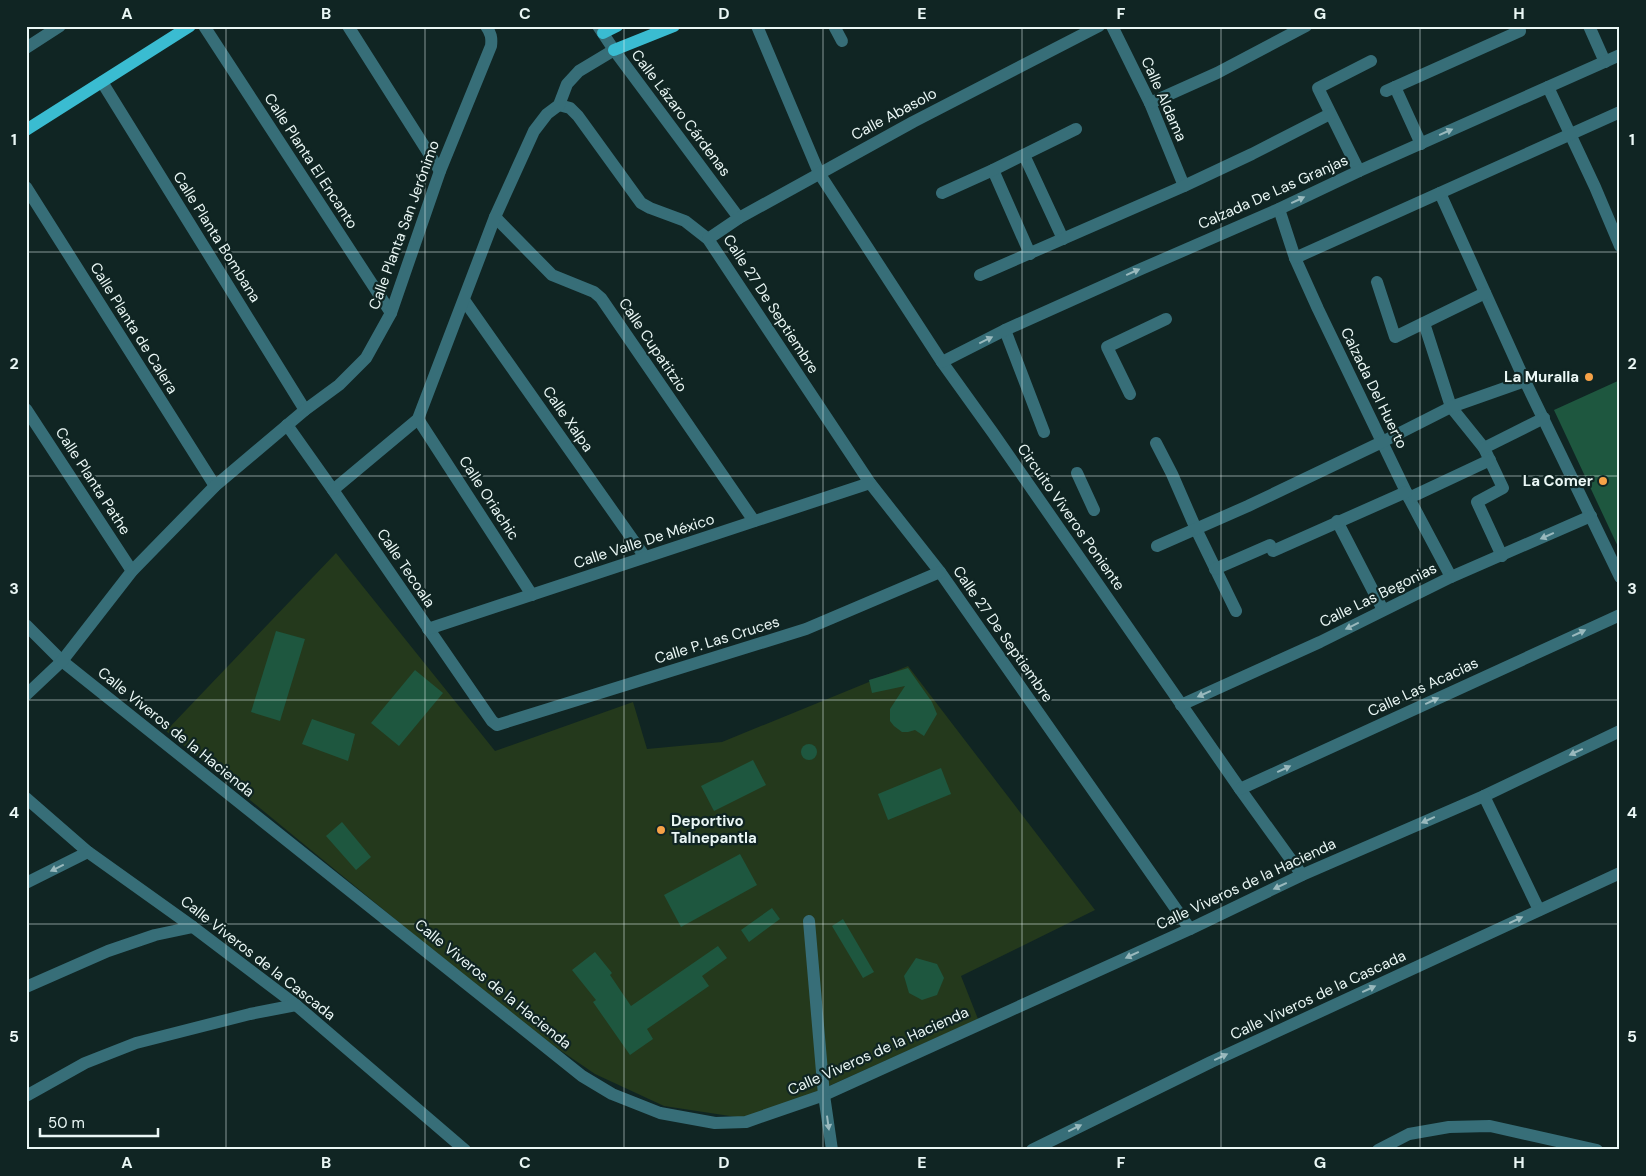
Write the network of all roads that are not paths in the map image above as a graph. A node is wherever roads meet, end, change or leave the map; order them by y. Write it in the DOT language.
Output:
graph roads {
  1 [pos="60,26"];
  2 [pos="190,26"];
  3 [pos="204,26"];
  4 [pos="348,26"];
  5 [pos="617,26"];
  6 [pos="674,26"];
  7 [pos="757,26"];
  8 [pos="834,26"];
  9 [pos="1099,26"];
  10 [pos="1112,26"];
  11 [pos="1306,26"];
  12 [pos="1589,26"];
  13 [pos="488,30"];
  14 [pos="601,30"];
  15 [pos="1520,31"];
  16 [pos="842,41"];
  17 [pos="26,48"];
  18 [pos="614,50"];
  19 [pos="1620,55"];
  20 [pos="1371,61"];
  21 [pos="1605,62"];
  22 [pos="102,82"];
  23 [pos="1548,87"];
  24 [pos="1150,102"];
  25 [pos="558,105"];
  26 [pos="1620,112"];
  27 [pos="1330,114"];
  28 [pos="1076,129"];
  29 [pos="26,130"];
  30 [pos="1570,135"];
  31 [pos="1421,144"];
  32 [pos="1024,155"];
  33 [pos="993,170"];
  34 [pos="440,171"];
  35 [pos="1359,171"];
  36 [pos="819,173"];
  37 [pos="1184,186"];
  38 [pos="26,187"];
  39 [pos="1440,193"];
  40 [pos="942,194"];
  41 [pos="1279,209"];
  42 [pos="496,217"];
  43 [pos="739,218"];
  44 [pos="708,238"];
  45 [pos="1063,239"];
  46 [pos="1620,246"];
  47 [pos="1030,254"];
  48 [pos="1295,258"];
  49 [pos="980,275"];
  50 [pos="1377,282"];
  51 [pos="1486,293"];
  52 [pos="464,300"];
  53 [pos="392,313"];
  54 [pos="1166,319"];
  55 [pos="1424,323"];
  56 [pos="1005,330"];
  57 [pos="942,362"];
  58 [pos="1525,381"];
  59 [pos="1130,394"];
  60 [pos="1451,407"];
  61 [pos="26,409"];
  62 [pos="305,410"];
  63 [pos="1544,418"];
  64 [pos="418,419"];
  65 [pos="287,426"];
  66 [pos="1044,432"];
  67 [pos="1382,442"];
  68 [pos="1156,443"];
  69 [pos="1484,448"];
  70 [pos="1490,460"];
  71 [pos="1077,473"];
  72 [pos="870,483"];
  73 [pos="215,486"];
  74 [pos="333,490"];
  75 [pos="1408,495"];
  76 [pos="1094,510"];
  77 [pos="1591,516"];
  78 [pos="754,521"];
  79 [pos="1337,521"];
  80 [pos="1196,529"];
  81 [pos="1157,546"];
  82 [pos="1502,556"];
  83 [pos="645,558"];
  84 [pos="1215,569"];
  85 [pos="132,571"];
  86 [pos="940,572"];
  87 [pos="1451,577"];
  88 [pos="1620,577"];
  89 [pos="532,595"];
  90 [pos="1383,610"];
  91 [pos="1236,611"];
  92 [pos="1620,615"];
  93 [pos="26,625"];
  94 [pos="428,629"];
  95 [pos="62,661"];
  96 [pos="26,695"];
  97 [pos="1181,705"];
  98 [pos="499,725"];
  99 [pos="1620,731"];
  100 [pos="1240,789"];
  101 [pos="1484,796"];
  102 [pos="26,798"];
  103 [pos="88,852"];
  104 [pos="1620,873"];
  105 [pos="1302,875"];
  106 [pos="26,883"];
  107 [pos="1540,910"];
  108 [pos="809,921"];
  109 [pos="193,927"];
  110 [pos="1190,929"];
  111 [pos="26,987"];
  112 [pos="296,1004"];
  113 [pos="26,1096"];
  114 [pos="824,1096"];
  115 [pos="465,1150"];
  116 [pos="832,1150"];
  117 [pos="1033,1150"];
  118 [pos="1378,1150"];
  119 [pos="1598,1150"];
  1 -- 17 [label="street"];
  2 -- 22 [label="main road"];
  3 -- 53 [label="street, Calle Planta El Encanto"];
  4 -- 34 [label="street"];
  5 -- 14 [label="main road"];
  6 -- 18 [label="main road"];
  7 -- 36 [label="street, Circuito Viveros Poniente"];
  8 -- 16 [label="street"];
  9 -- 36 [label="street, Calle Abasolo"];
  10 -- 24 [label="street, Calle Aldama"];
  11 -- 24 [label="street"];
  12 -- 21 [label="street"];
  13 -- 34 [label="street, Calle Planta San Jerónimo"];
  14 -- 18 [label="street, Calle Lázaro Cárdenas"];
  15 -- 31 [label="street"];
  18 -- 25 [label="street"];
  18 -- 43 [label="street, Calle Lázaro Cárdenas"];
  19 -- 21 [label="street, Calzada De Las Granjas"];
  20 -- 27 [label="street"];
  21 -- 23 [label="street, Calzada De Las Granjas"];
  22 -- 29 [label="main road"];
  22 -- 62 [label="street, Calle Planta Bombana"];
  23 -- 30 [label="street"];
  31 -- 23 [label="street, Calzada De Las Granjas, one-way"];
  24 -- 37 [label="street, Calle Aldama"];
  25 -- 42 [label="street"];
  25 -- 44 [label="street, Calle 27 De Septiembre"];
  26 -- 30 [label="street"];
  27 -- 35 [label="street"];
  27 -- 37 [label="street"];
  28 -- 32 [label="street"];
  30 -- 39 [label="street"];
  30 -- 46 [label="street"];
  31 -- 35 [label="street, Calzada De Las Granjas"];
  32 -- 33 [label="street"];
  32 -- 45 [label="street"];
  33 -- 40 [label="street"];
  33 -- 47 [label="street"];
  34 -- 53 [label="street, Calle Planta San Jerónimo"];
  41 -- 35 [label="street, Calzada De Las Granjas, one-way"];
  36 -- 43 [label="street, Calle Abasolo"];
  36 -- 57 [label="street, Circuito Viveros Poniente"];
  37 -- 45 [label="street"];
  38 -- 73 [label="street, Calle Planta de Calera"];
  39 -- 48 [label="street"];
  39 -- 51 [label="street"];
  41 -- 48 [label="street, Calzada Del Huerto"];
  56 -- 41 [label="street, Calzada De Las Granjas, one-way"];
  42 -- 52 [label="street"];
  42 -- 78 [label="street, Calle Cupatitzio"];
  43 -- 44 [label="street, Calle Abasolo"];
  44 -- 72 [label="street, Calle 27 De Septiembre"];
  45 -- 47 [label="street"];
  47 -- 49 [label="street"];
  48 -- 67 [label="street, Calzada Del Huerto"];
  50 -- 55 [label="street"];
  51 -- 55 [label="street"];
  51 -- 58 [label="street"];
  52 -- 64 [label="street"];
  52 -- 83 [label="street, Calle Xalpa"];
  53 -- 62 [label="street, Calle Planta San Jerónimo"];
  54 -- 59 [label="street"];
  55 -- 60 [label="street"];
  57 -- 56 [label="street, Calzada De Las Granjas, one-way"];
  56 -- 66 [label="street"];
  57 -- 97 [label="street, Circuito Viveros Poniente"];
  58 -- 60 [label="street"];
  58 -- 63 [label="street"];
  60 -- 67 [label="street"];
  60 -- 69 [label="street"];
  61 -- 85 [label="street, Calle Planta Pathe"];
  62 -- 65 [label="street, Calle Planta San Jerónimo"];
  63 -- 69 [label="street"];
  63 -- 77 [label="street"];
  64 -- 74 [label="street"];
  64 -- 89 [label="street, Calle Oriachic"];
  65 -- 73 [label="street, Calle Planta San Jerónimo"];
  65 -- 74 [label="street, Calle Tecoala"];
  67 -- 75 [label="street, Calzada Del Huerto"];
  67 -- 80 [label="street"];
  68 -- 80 [label="street"];
  69 -- 70 [label="street"];
  70 -- 75 [label="street"];
  70 -- 82 [label="street"];
  71 -- 76 [label="street"];
  72 -- 78 [label="street, Calle Valle De México"];
  72 -- 86 [label="street, Calle 27 De Septiembre"];
  73 -- 85 [label="street, Calle Planta San Jerónimo"];
  74 -- 94 [label="street, Calle Tecoala"];
  75 -- 79 [label="street"];
  75 -- 87 [label="street, Calzada Del Huerto"];
  77 -- 82 [label="street, Calle Las Begonias, one-way"];
  77 -- 88 [label="street"];
  78 -- 83 [label="street, Calle Valle De México"];
  79 -- 84 [label="street"];
  79 -- 90 [label="street"];
  80 -- 81 [label="street"];
  80 -- 84 [label="street"];
  82 -- 87 [label="street, Calle Las Begonias"];
  83 -- 89 [label="street, Calle Valle De México"];
  84 -- 91 [label="street"];
  85 -- 95 [label="street, Calle Planta San Jerónimo"];
  86 -- 98 [label="street, Calle P. Las Cruces"];
  86 -- 110 [label="street, Calle 27 De Septiembre"];
  87 -- 90 [label="street, Calle Las Begonias"];
  89 -- 94 [label="street, Calle Valle De México"];
  90 -- 97 [label="street, Calle Las Begonias, one-way"];
  100 -- 92 [label="street, Calle Las Acacias, one-way"];
  93 -- 95 [label="street, Calle Viveros de la Hacienda"];
  94 -- 98 [label="street, Calle Tecoala"];
  95 -- 96 [label="street, Calle Planta San Jerónimo"];
  95 -- 114 [label="street, Calle Viveros de la Hacienda"];
  97 -- 100 [label="street, Circuito Viveros Poniente"];
  99 -- 101 [label="street, Calle Viveros de la Hacienda, one-way"];
  100 -- 105 [label="street, Circuito Viveros Poniente"];
  101 -- 105 [label="street, Calle Viveros de la Hacienda, one-way"];
  101 -- 107 [label="street"];
  102 -- 103 [label="street, Calle Viveros de la Cascada"];
  103 -- 106 [label="street, one-way"];
  103 -- 109 [label="street, Calle Viveros de la Cascada"];
  104 -- 107 [label="street, Calle Viveros de la Cascada"];
  105 -- 110 [label="street, Calle Viveros de la Hacienda, one-way"];
  117 -- 107 [label="street, Calle Viveros de la Cascada, one-way"];
  108 -- 114 [label="street"];
  109 -- 111 [label="street"];
  109 -- 112 [label="street, Calle Viveros de la Cascada"];
  110 -- 114 [label="street, Calle Viveros de la Hacienda, one-way"];
  112 -- 113 [label="street"];
  112 -- 115 [label="street, Calle Viveros de la Cascada"];
  114 -- 116 [label="street, one-way"];
  118 -- 119 [label="street"];
}
